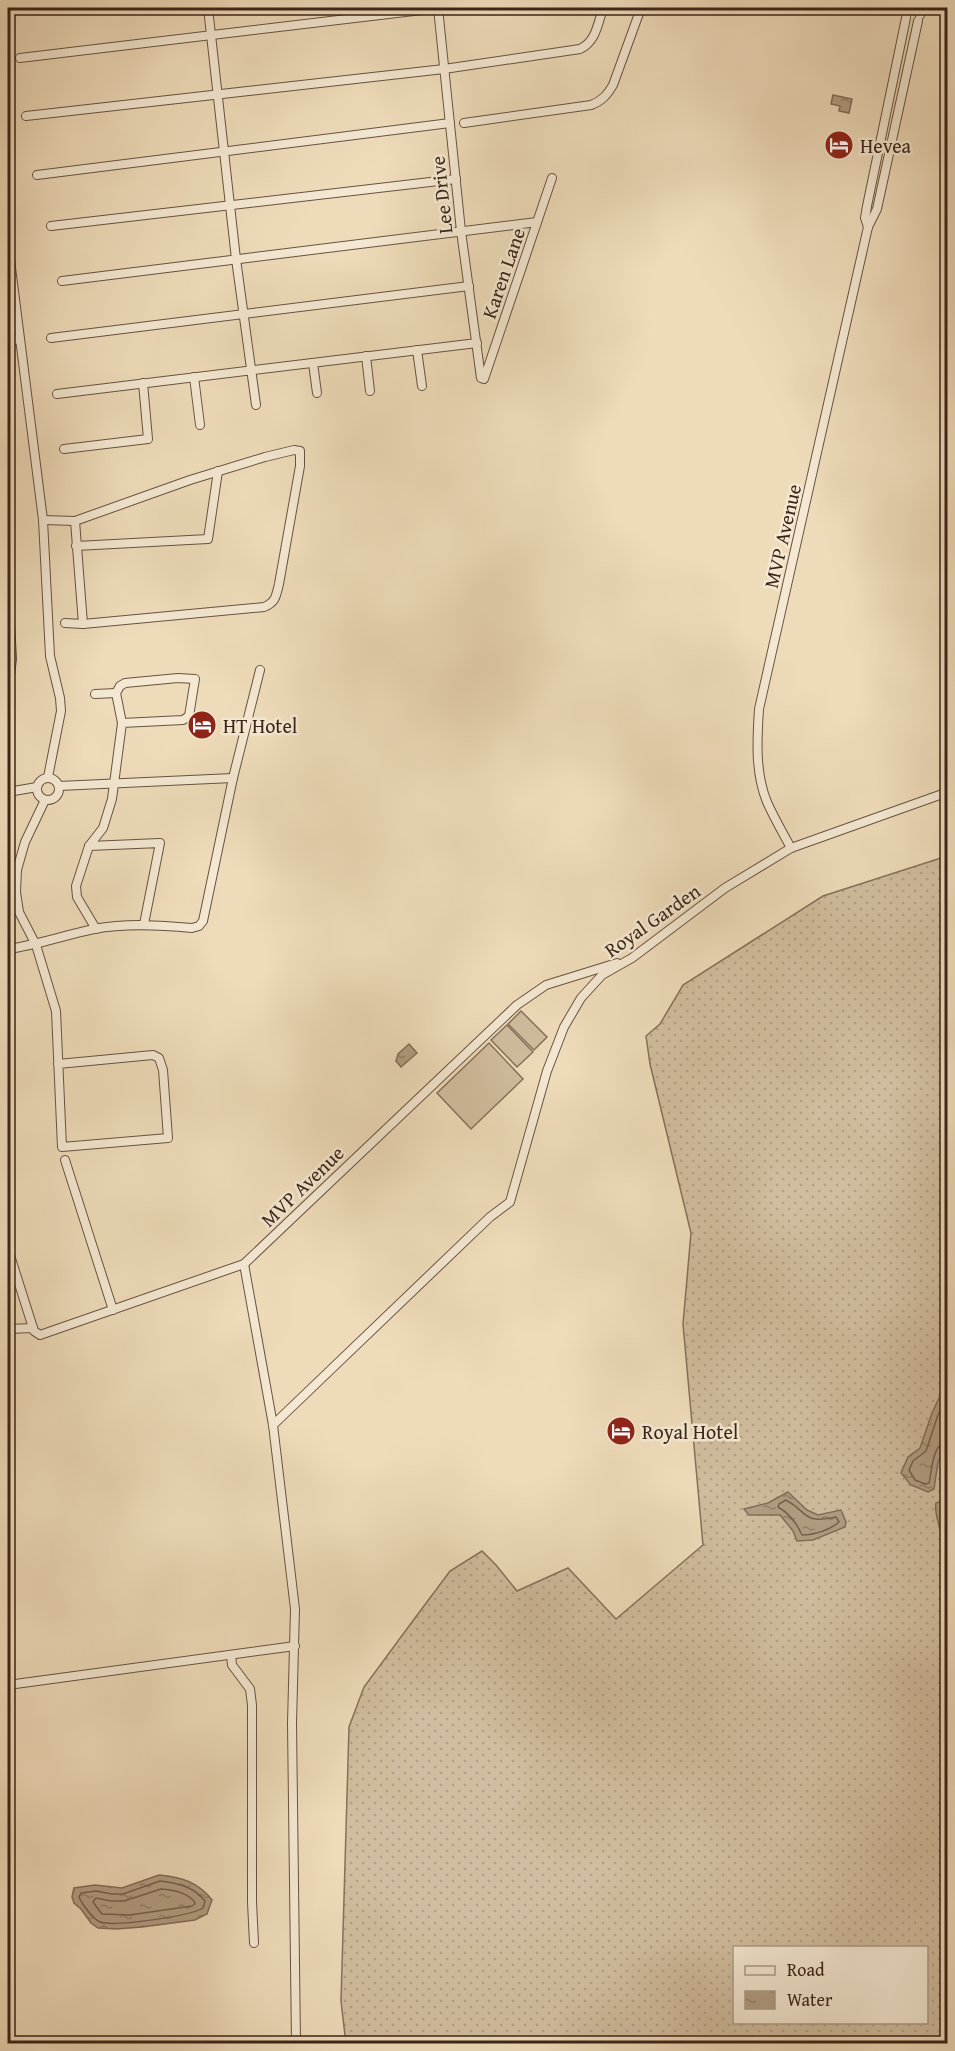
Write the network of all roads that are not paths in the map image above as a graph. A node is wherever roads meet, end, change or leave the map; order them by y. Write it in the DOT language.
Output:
graph roads {
  1 [pos="208,8"];
  2 [pos="439,8"];
  3 [pos="603,8"];
  4 [pos="641,8"];
  5 [pos="907,12"];
  6 [pos="920,14"];
  7 [pos="903,33"];
  8 [pos="212,35"];
  9 [pos="915,35"];
  10 [pos="20,58"];
  11 [pos="444,69"];
  12 [pos="893,81"];
  13 [pos="905,83"];
  14 [pos="218,94"];
  15 [pos="26,116"];
  16 [pos="450,123"];
  17 [pos="464,123"];
  18 [pos="224,152"];
  19 [pos="37,175"];
  20 [pos="552,178"];
  21 [pos="456,179"];
  22 [pos="230,205"];
  23 [pos="537,222"];
  24 [pos="51,226"];
  25 [pos="868,227"];
  26 [pos="461,231"];
  27 [pos="8,244"];
  28 [pos="236,259"];
  29 [pos="62,282"];
  30 [pos="469,286"];
  31 [pos="243,314"];
  32 [pos="51,338"];
  33 [pos="19,339"];
  34 [pos="8,341"];
  35 [pos="477,343"];
  36 [pos="417,350"];
  37 [pos="366,356"];
  38 [pos="313,363"];
  39 [pos="250,370"];
  40 [pos="194,377"];
  41 [pos="483,378"];
  42 [pos="143,383"];
  43 [pos="422,387"];
  44 [pos="370,391"];
  45 [pos="317,393"];
  46 [pos="57,394"];
  47 [pos="256,405"];
  48 [pos="200,425"];
  49 [pos="64,449"];
  50 [pos="218,471"];
  51 [pos="43,520"];
  52 [pos="75,521"];
  53 [pos="76,546"];
  54 [pos="8,586"];
  55 [pos="65,623"];
  56 [pos="83,624"];
  57 [pos="9,642"];
  58 [pos="260,670"];
  59 [pos="8,692"];
  60 [pos="116,693"];
  61 [pos="94,694"];
  62 [pos="122,723"];
  63 [pos="48,777"];
  64 [pos="233,778"];
  65 [pos="112,785"];
  66 [pos="59,786"];
  67 [pos="37,788"];
  68 [pos="8,792"];
  69 [pos="948,792"];
  70 [pos="45,800"];
  71 [pos="89,846"];
  72 [pos="791,848"];
  73 [pos="144,924"];
  74 [pos="96,929"];
  75 [pos="36,945"];
  76 [pos="8,949"];
  77 [pos="632,958"];
  78 [pos="58,1064"];
  79 [pos="65,1160"];
  80 [pos="8,1249"];
  81 [pos="244,1264"];
  82 [pos="113,1310"];
  83 [pos="33,1328"];
  84 [pos="8,1329"];
  85 [pos="273,1425"];
  86 [pos="296,1646"];
  87 [pos="231,1655"];
  88 [pos="8,1685"];
  89 [pos="254,1942"];
  90 [pos="296,2043"];
  1 -- 8 [label="street"];
  2 -- 8 [label="street"];
  2 -- 11 [label="street, Lee Drive"];
  3 -- 11 [label="street"];
  4 -- 17 [label="street"];
  5 -- 7 [label="street, MVP Avenue"];
  6 -- 9 [label="street, MVP Avenue"];
  7 -- 9 [label="street"];
  7 -- 12 [label="street, MVP Avenue"];
  8 -- 10 [label="street"];
  8 -- 14 [label="street"];
  9 -- 13 [label="street, MVP Avenue"];
  11 -- 14 [label="street"];
  11 -- 16 [label="street, Lee Drive"];
  12 -- 13 [label="street"];
  12 -- 25 [label="street, MVP Avenue"];
  13 -- 25 [label="street, MVP Avenue"];
  14 -- 15 [label="street"];
  14 -- 18 [label="street"];
  16 -- 18 [label="street"];
  16 -- 21 [label="street, Lee Drive"];
  18 -- 19 [label="street"];
  18 -- 22 [label="street"];
  20 -- 23 [label="street, Karen Lane"];
  21 -- 22 [label="street"];
  21 -- 26 [label="street, Lee Drive"];
  22 -- 24 [label="street"];
  22 -- 28 [label="street"];
  23 -- 26 [label="street"];
  23 -- 41 [label="street, Karen Lane"];
  25 -- 72 [label="street, MVP Avenue"];
  26 -- 28 [label="street"];
  26 -- 30 [label="street, Lee Drive"];
  27 -- 33 [label="street"];
  28 -- 29 [label="street"];
  28 -- 31 [label="street"];
  30 -- 31 [label="street"];
  30 -- 35 [label="street, Lee Drive"];
  31 -- 32 [label="street"];
  31 -- 39 [label="street"];
  33 -- 34 [label="street"];
  33 -- 51 [label="street"];
  35 -- 36 [label="street"];
  35 -- 41 [label="street, Lee Drive"];
  36 -- 37 [label="street"];
  36 -- 43 [label="street"];
  37 -- 38 [label="street"];
  37 -- 44 [label="street"];
  38 -- 39 [label="street"];
  38 -- 45 [label="street"];
  39 -- 40 [label="street"];
  39 -- 47 [label="street"];
  40 -- 42 [label="street"];
  40 -- 48 [label="street"];
  42 -- 46 [label="street"];
  42 -- 49 [label="street"];
  50 -- 52 [label="street"];
  50 -- 53 [label="street"];
  50 -- 56 [label="street"];
  51 -- 52 [label="street"];
  51 -- 63 [label="street"];
  52 -- 53 [label="street"];
  53 -- 56 [label="street"];
  54 -- 57 [label="street"];
  55 -- 56 [label="street"];
  57 -- 59 [label="street"];
  58 -- 64 [label="street"];
  60 -- 61 [label="street"];
  60 -- 62 [label="street"];
  60 -- 62 [label="street"];
  62 -- 65 [label="street"];
  63 -- 66 [label="street"];
  63 -- 67 [label="street"];
  64 -- 65 [label="street"];
  64 -- 73 [label="street"];
  65 -- 66 [label="street"];
  65 -- 71 [label="street"];
  66 -- 70 [label="street"];
  67 -- 68 [label="street"];
  67 -- 70 [label="street"];
  69 -- 72 [label="street, Royal Garden"];
  70 -- 75 [label="street"];
  71 -- 73 [label="street"];
  71 -- 74 [label="street"];
  72 -- 77 [label="street, Royal Garden"];
  73 -- 74 [label="street"];
  74 -- 75 [label="street"];
  75 -- 76 [label="street"];
  75 -- 78 [label="street"];
  77 -- 81 [label="street, MVP Avenue"];
  77 -- 85 [label="street, Royal Garden"];
  78 -- 78 [label="street"];
  79 -- 82 [label="street"];
  80 -- 83 [label="street"];
  81 -- 82 [label="street, MVP Avenue"];
  81 -- 85 [label="street"];
  82 -- 83 [label="street, MVP Avenue"];
  83 -- 84 [label="street"];
  85 -- 86 [label="street"];
  86 -- 87 [label="street"];
  86 -- 90 [label="street"];
  87 -- 88 [label="street"];
  87 -- 89 [label="street"];
}
